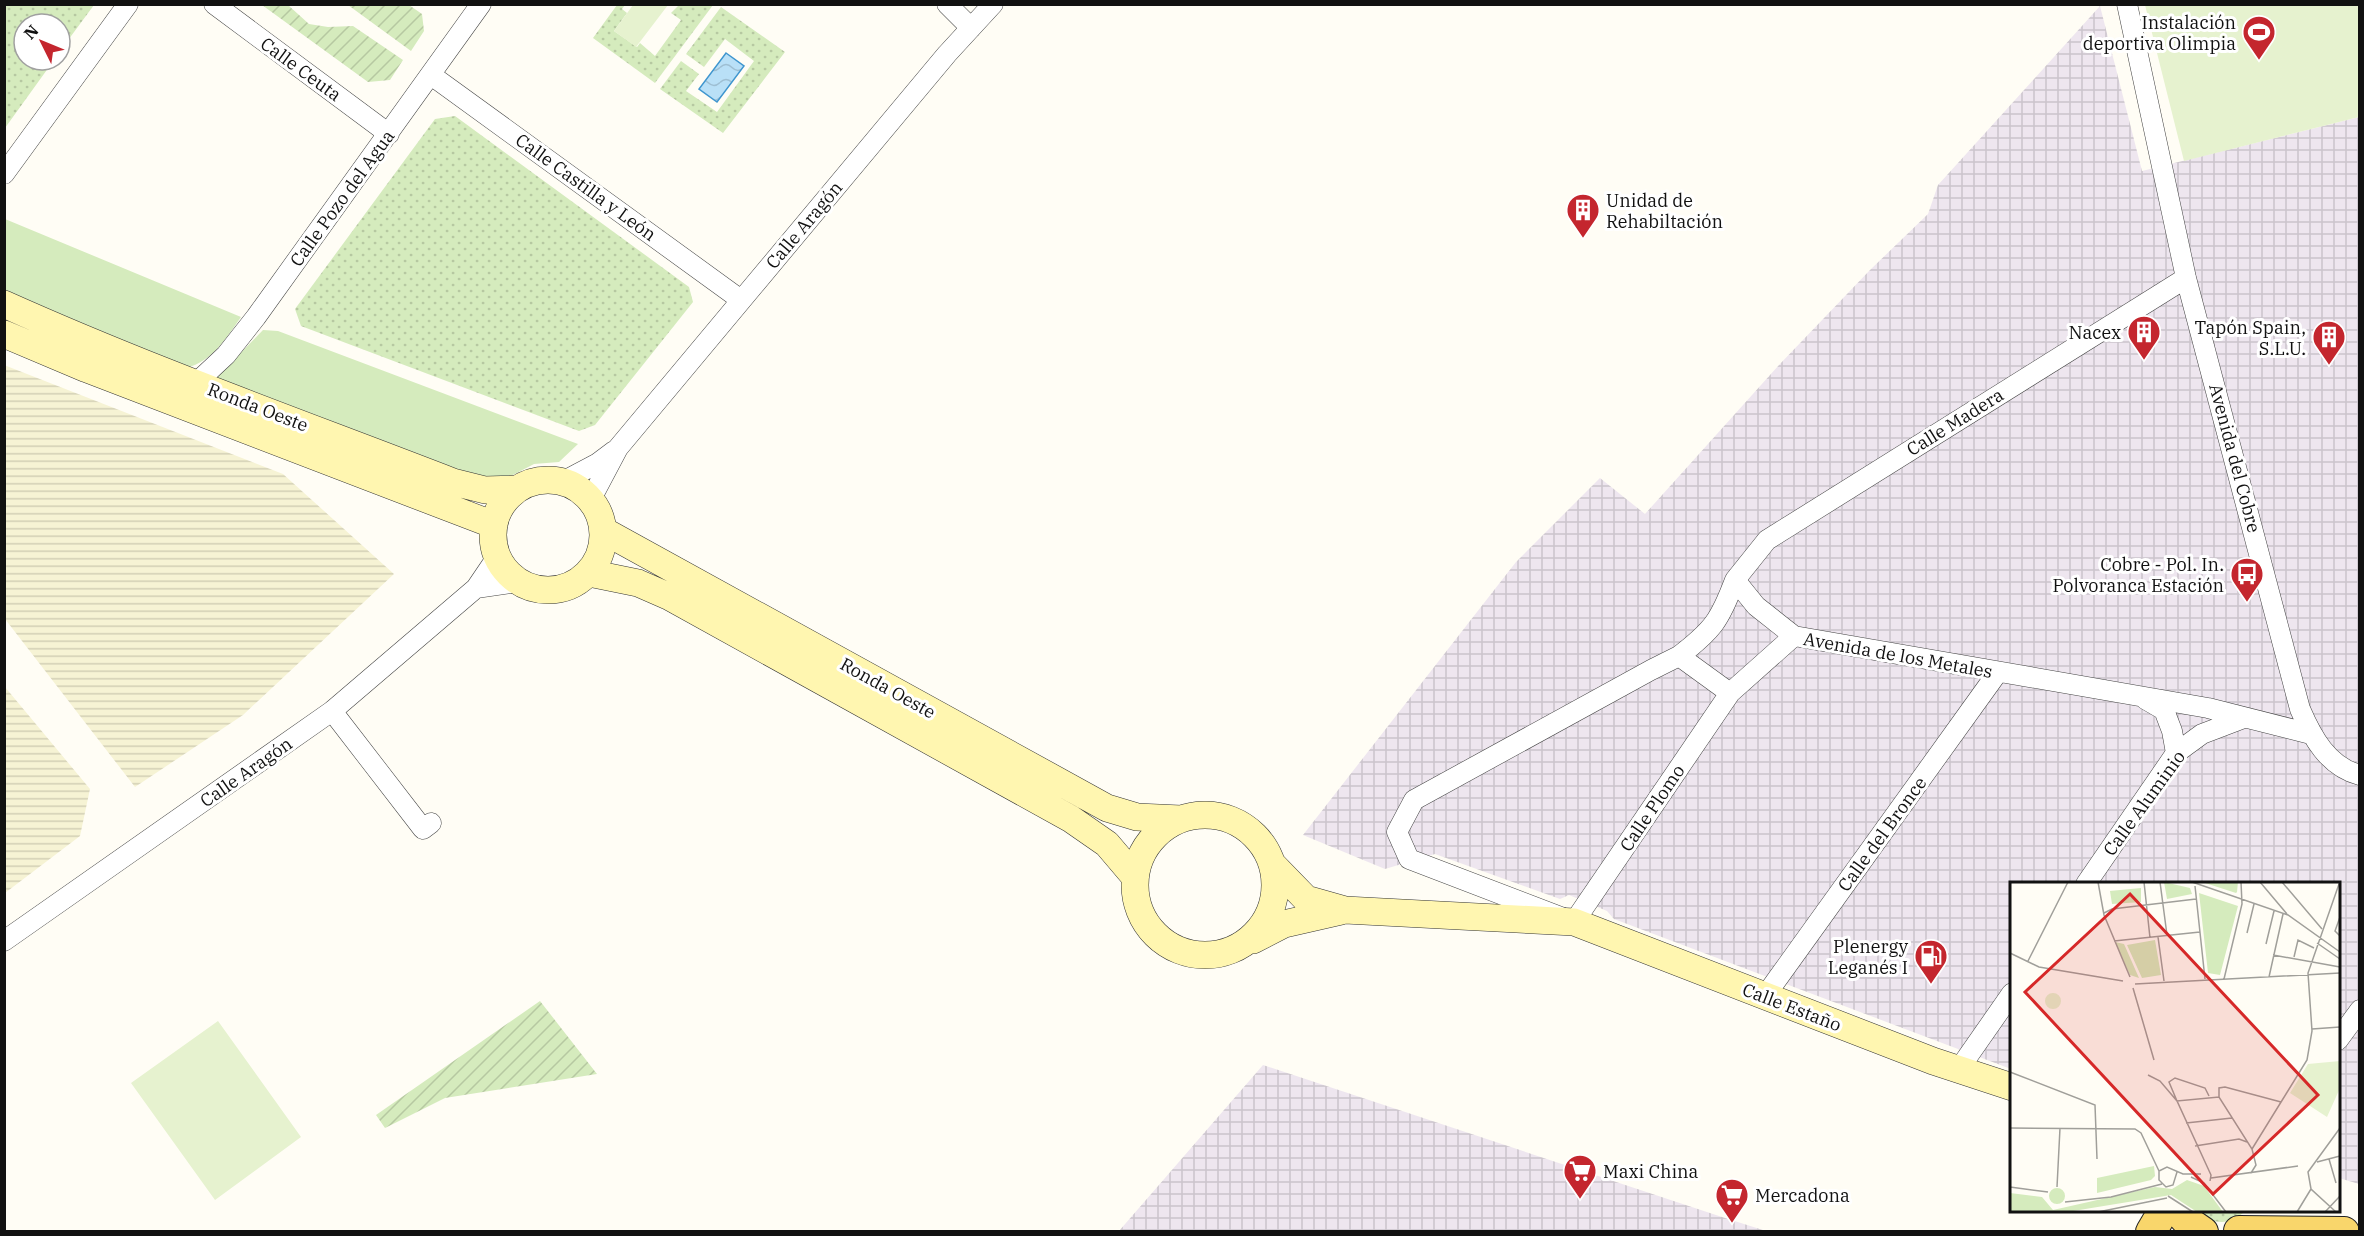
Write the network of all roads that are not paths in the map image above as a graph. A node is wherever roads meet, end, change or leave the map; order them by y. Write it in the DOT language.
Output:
graph roads {
  1 [pos="128,4"];
  2 [pos="214,4"];
  3 [pos="946,4"];
  4 [pos="993,4"];
  5 [pos="2127,4"];
  6 [pos="470,8"];
  7 [pos="971,28"];
  8 [pos="431,75"];
  9 [pos="389,134"];
  10 [pos="4,174"];
  11 [pos="2186,278"];
  12 [pos="741,300"];
  13 [pos="4,304"];
  14 [pos="4,334"];
  15 [pos="195,384"];
  16 [pos="618,448"];
  17 [pos="564,481"];
  18 [pos="517,489"];
  19 [pos="591,499"];
  20 [pos="494,525"];
  21 [pos="604,531"];
  22 [pos="497,557"];
  23 [pos="589,573"];
  24 [pos="1736,580"];
  25 [pos="518,582"];
  26 [pos="477,588"];
  27 [pos="1794,636"];
  28 [pos="1679,656"];
  29 [pos="1998,672"];
  30 [pos="1730,693"];
  31 [pos="2141,697"];
  32 [pos="332,711"];
  33 [pos="2244,718"];
  34 [pos="2311,734"];
  35 [pos="2176,753"];
  36 [pos="2360,774"];
  37 [pos="1180,819"];
  38 [pos="431,823"];
  39 [pos="1272,864"];
  40 [pos="1135,877"];
  41 [pos="2087,882"];
  42 [pos="1345,910"];
  43 [pos="1574,922"];
  44 [pos="4,941"];
  45 [pos="1239,947"];
  46 [pos="1765,996"];
  47 [pos="2010,996"];
  48 [pos="2360,1010"];
  49 [pos="2340,1037"];
  50 [pos="1959,1069"];
  51 [pos="2010,1086"];
  52 [pos="2163,1212"];
  53 [pos="2179,1212"];
  54 [pos="2259,1212"];
  55 [pos="2332,1212"];
  56 [pos="2360,1222"];
  57 [pos="2239,1231"];
  58 [pos="2151,1232"];
  59 [pos="2203,1232"];
  60 [pos="2344,1232"];
  1 -- 10 [label="street"];
  2 -- 9 [label="street, Calle Ceuta"];
  3 -- 7 [label="street"];
  4 -- 7 [label="street, Calle Aragón"];
  5 -- 11 [label="street, Avenida del Cobre"];
  6 -- 8 [label="street, Calle Pozo del Agua"];
  7 -- 12 [label="street, Calle Aragón"];
  8 -- 9 [label="street, Calle Pozo del Agua"];
  8 -- 12 [label="street, Calle Castilla y León"];
  9 -- 15 [label="street, Calle Pozo del Agua"];
  11 -- 24 [label="street, Calle Madera"];
  11 -- 34 [label="street, Avenida del Cobre"];
  12 -- 16 [label="street, Calle Aragón"];
  13 -- 15 [label="main road, Ronda Oeste"];
  14 -- 20 [label="main road, Ronda Oeste"];
  15 -- 18 [label="main road, Ronda Oeste"];
  16 -- 17 [label="street, Calle Aragón"];
  16 -- 19 [label="street, Calle Aragón"];
  17 -- 18 [label="main road"];
  17 -- 19 [label="main road"];
  18 -- 20 [label="main road"];
  19 -- 21 [label="main road"];
  20 -- 22 [label="main road"];
  21 -- 23 [label="main road"];
  21 -- 37 [label="main road, Ronda Oeste"];
  22 -- 25 [label="main road"];
  22 -- 26 [label="street, Calle Aragón"];
  23 -- 25 [label="main road"];
  23 -- 40 [label="main road, Ronda Oeste"];
  24 -- 27 [label="street"];
  24 -- 28 [label="street, Calle Madera"];
  25 -- 26 [label="street"];
  26 -- 32 [label="street, Calle Aragón"];
  27 -- 29 [label="street, Avenida de los Metales"];
  27 -- 30 [label="street, Avenida de los Metales"];
  28 -- 30 [label="street"];
  28 -- 43 [label="street, Calle Estaño"];
  29 -- 31 [label="street, Avenida de los Metales"];
  29 -- 46 [label="street, Calle del Bronce"];
  30 -- 43 [label="street, Calle Plomo"];
  31 -- 33 [label="street, Avenida de los Metales"];
  31 -- 35 [label="street"];
  32 -- 38 [label="street"];
  32 -- 44 [label="street, Calle Aragón"];
  33 -- 34 [label="street, Avenida de los Metales"];
  33 -- 35 [label="street, Calle Aluminio"];
  34 -- 36 [label="street"];
  35 -- 41 [label="street, Calle Aluminio"];
  37 -- 39 [label="main road"];
  37 -- 40 [label="main road"];
  39 -- 42 [label="main road, Calle Estaño"];
  39 -- 45 [label="main road"];
  40 -- 45 [label="main road"];
  42 -- 43 [label="main road, Calle Estaño"];
  42 -- 45 [label="main road, Calle Estaño"];
  43 -- 46 [label="main road, Calle Estaño"];
  46 -- 50 [label="main road, Calle Estaño"];
  47 -- 50 [label="street"];
  48 -- 49 [label="street"];
  50 -- 51 [label="main road, Calle Estaño"];
  52 -- 58 [label="main road"];
  53 -- 59 [label="main road"];
  54 -- 57 [label="main road"];
  55 -- 56 [label="main road"];
  57 -- 60 [label="main road"];
}
